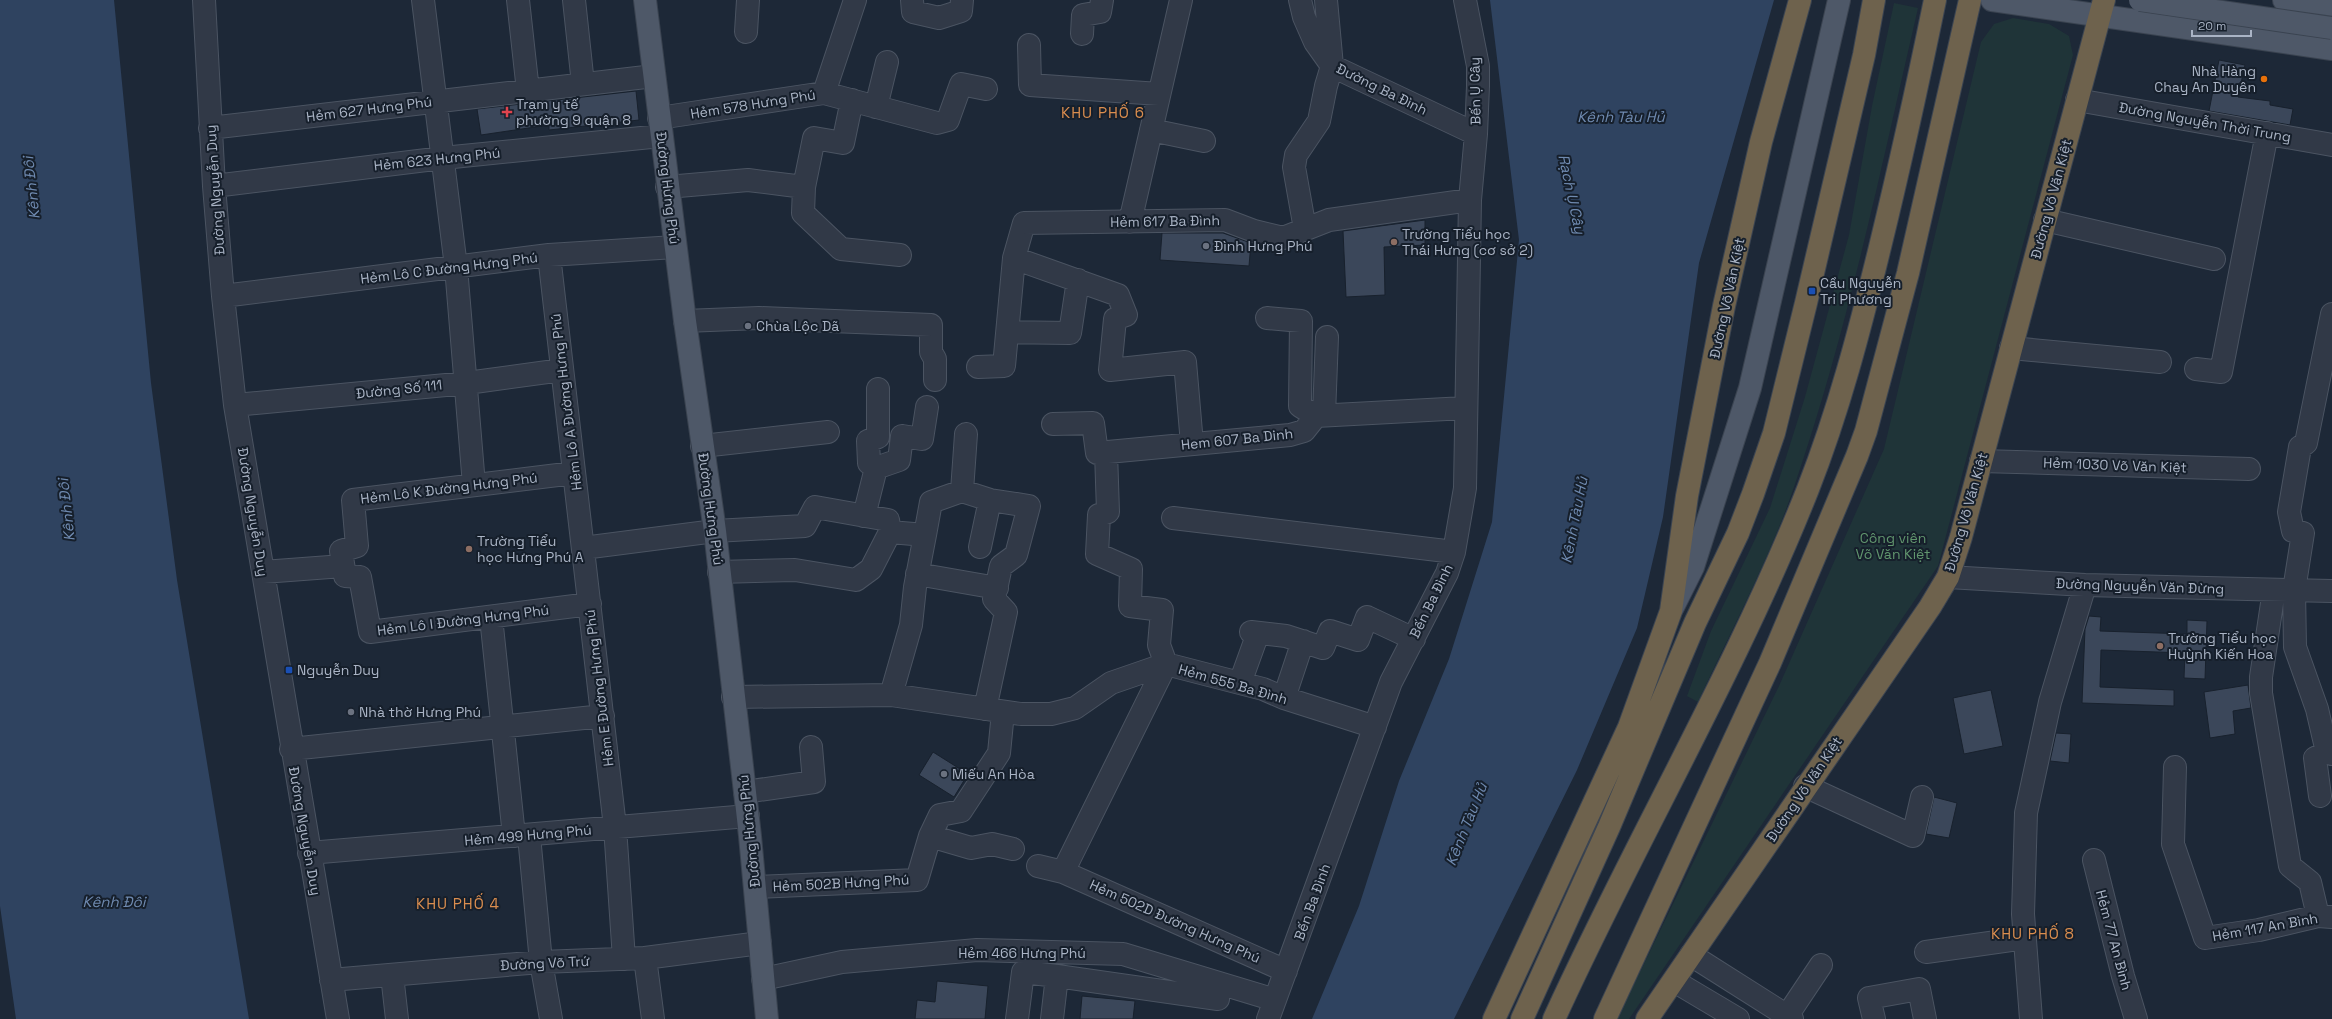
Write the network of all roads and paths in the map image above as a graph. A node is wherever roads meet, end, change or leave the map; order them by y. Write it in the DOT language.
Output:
graph roads {
  1 [pos="204,0"];
  2 [pos="423,0"];
  3 [pos="518,0"];
  4 [pos="574,0"];
  5 [pos="644,0"];
  6 [pos="748,0"];
  7 [pos="855,0"];
  8 [pos="912,0"];
  9 [pos="962,0"];
  10 [pos="1102,0"];
  11 [pos="1181,0"];
  12 [pos="1300,0"];
  13 [pos="1326,0"];
  14 [pos="1465,0"];
  15 [pos="1800,0"];
  16 [pos="1839,0"];
  17 [pos="1874,0"];
  18 [pos="1935,0"];
  19 [pos="1970,0"];
  20 [pos="1992,0"];
  21 [pos="2140,0"];
  22 [pos="2159,0"];
  23 [pos="2284,0"];
  24 [pos="2332,7"];
  25 [pos="2101,8"];
  26 [pos="2154,24"];
  27 [pos="2332,28"];
  28 [pos="746,32"];
  29 [pos="1082,34"];
  30 [pos="1029,45"];
  31 [pos="2332,48"];
  32 [pos="887,62"];
  33 [pos="1332,66"];
  34 [pos="654,76"];
  35 [pos="583,84"];
  36 [pos="986,89"];
  37 [pos="528,91"];
  38 [pos="824,93"];
  39 [pos="1159,94"];
  40 [pos="852,100"];
  41 [pos="2077,100"];
  42 [pos="435,101"];
  43 [pos="876,107"];
  44 [pos="660,127"];
  45 [pos="210,128"];
  46 [pos="1151,130"];
  47 [pos="2267,133"];
  48 [pos="1476,134"];
  49 [pos="1204,141"];
  50 [pos="2332,145"];
  51 [pos="443,158"];
  52 [pos="214,186"];
  53 [pos="667,187"];
  54 [pos="804,187"];
  55 [pos="1470,200"];
  56 [pos="2045,220"];
  57 [pos="1130,222"];
  58 [pos="1305,229"];
  59 [pos="675,247"];
  60 [pos="549,255"];
  61 [pos="900,255"];
  62 [pos="1014,258"];
  63 [pos="2214,259"];
  64 [pos="456,267"];
  65 [pos="1078,280"];
  66 [pos="223,296"];
  67 [pos="2332,314"];
  68 [pos="1267,318"];
  69 [pos="685,321"];
  70 [pos="1008,332"];
  71 [pos="1327,337"];
  72 [pos="2011,348"];
  73 [pos="2160,362"];
  74 [pos="978,366"];
  75 [pos="2196,369"];
  76 [pos="562,370"];
  77 [pos="935,380"];
  78 [pos="467,383"];
  79 [pos="878,389"];
  80 [pos="235,405"];
  81 [pos="927,407"];
  82 [pos="1465,408"];
  83 [pos="1320,416"];
  84 [pos="1053,424"];
  85 [pos="828,432"];
  86 [pos="966,434"];
  87 [pos="1192,444"];
  88 [pos="702,446"];
  89 [pos="1106,452"];
  90 [pos="1981,461"];
  91 [pos="876,468"];
  92 [pos="2249,469"];
  93 [pos="574,473"];
  94 [pos="474,485"];
  95 [pos="962,491"];
  96 [pos="990,500"];
  97 [pos="864,516"];
  98 [pos="1173,518"];
  99 [pos="715,531"];
  100 [pos="890,532"];
  101 [pos="925,535"];
  102 [pos="980,547"];
  103 [pos="583,548"];
  104 [pos="1454,552"];
  105 [pos="343,566"];
  106 [pos="263,572"];
  107 [pos="719,572"];
  108 [pos="917,574"];
  109 [pos="1948,577"];
  110 [pos="2085,585"];
  111 [pos="997,588"];
  112 [pos="2284,590"];
  113 [pos="2332,591"];
  114 [pos="590,604"];
  115 [pos="1671,611"];
  116 [pos="491,617"];
  117 [pos="1414,638"];
  118 [pos="1303,642"];
  119 [pos="1166,664"];
  120 [pos="1240,683"];
  121 [pos="891,695"];
  122 [pos="733,697"];
  123 [pos="1284,698"];
  124 [pos="994,710"];
  125 [pos="602,716"];
  126 [pos="503,726"];
  127 [pos="1375,727"];
  128 [pos="1629,727"];
  129 [pos="812,747"];
  130 [pos="2329,748"];
  131 [pos="291,749"];
  132 [pos="2175,767"];
  133 [pos="1806,786"];
  134 [pos="745,792"];
  135 [pos="2320,796"];
  136 [pos="1922,797"];
  137 [pos="748,816"];
  138 [pos="615,827"];
  139 [pos="1610,827"];
  140 [pos="522,836"];
  141 [pos="930,836"];
  142 [pos="1013,849"];
  143 [pos="309,853"];
  144 [pos="2094,860"];
  145 [pos="1038,866"];
  146 [pos="1063,872"];
  147 [pos="755,887"];
  148 [pos="2325,917"];
  149 [pos="2025,938"];
  150 [pos="760,943"];
  151 [pos="1926,952"];
  152 [pos="1691,955"];
  153 [pos="635,958"];
  154 [pos="541,962"];
  155 [pos="1821,965"];
  156 [pos="1286,971"];
  157 [pos="392,975"];
  158 [pos="1057,976"];
  159 [pos="763,979"];
  160 [pos="331,980"];
  161 [pos="1674,981"];
  162 [pos="1218,999"];
  163 [pos="1272,1010"];
  164 [pos="1790,1017"];
  165 [pos="338,1019"];
  166 [pos="397,1019"];
  167 [pos="551,1019"];
  168 [pos="653,1019"];
  169 [pos="767,1019"];
  170 [pos="1017,1019"];
  171 [pos="1052,1019"];
  172 [pos="1494,1019"];
  173 [pos="1522,1019"];
  174 [pos="1554,1019"];
  175 [pos="1605,1019"];
  176 [pos="1647,1019"];
  177 [pos="1738,1019"];
  178 [pos="1874,1019"];
  179 [pos="1925,1019"];
  180 [pos="2031,1019"];
  181 [pos="2136,1019"];
  1 -- 45 [label="street, Đường Nguyễn Duy"];
  2 -- 42 [label="street"];
  3 -- 37 [label="street"];
  4 -- 35 [label="street"];
  5 -- 34 [label="main road, Đường Hưng Phú"];
  6 -- 28 [label="street"];
  7 -- 38 [label="street"];
  8 -- 9 [label="street"];
  10 -- 29 [label="street"];
  11 -- 39 [label="street"];
  12 -- 33 [label="street, Đường Ba Đình"];
  13 -- 33 [label="street"];
  14 -- 48 [label="street, Bến Ụ Cây"];
  15 -- 115 [label="highway, Đường Võ Văn Kiệt"];
  16 -- 115 [label="main road"];
  17 -- 139 [label="highway"];
  18 -- 174 [label="highway"];
  19 -- 175 [label="highway"];
  20 -- 25 [label="main road"];
  21 -- 27 [label="main road, bridge"];
  22 -- 26 [label="main road"];
  23 -- 24 [label="main road"];
  25 -- 26 [label="main road"];
  25 -- 41 [label="highway, Đường Võ Văn Kiệt"];
  26 -- 31 [label="main road"];
  30 -- 39 [label="street"];
  32 -- 43 [label="street"];
  33 -- 48 [label="street, Đường Ba Đình"];
  33 -- 58 [label="street"];
  34 -- 35 [label="street, Hẻm 627 Hưng Phú"];
  34 -- 44 [label="main road, Đường Hưng Phú"];
  35 -- 37 [label="street, Hẻm 627 Hưng Phú"];
  36 -- 43 [label="street, Hẻm 578 Hưng Phú"];
  37 -- 42 [label="street, Hẻm 627 Hưng Phú"];
  38 -- 40 [label="street, Hẻm 578 Hưng Phú"];
  38 -- 44 [label="street, Hẻm 578 Hưng Phú"];
  39 -- 46 [label="street"];
  40 -- 43 [label="street, Hẻm 578 Hưng Phú"];
  40 -- 54 [label="street"];
  41 -- 47 [label="street, Đường Nguyễn Thời Trung"];
  41 -- 56 [label="highway, Đường Võ Văn Kiệt"];
  42 -- 45 [label="street, Hẻm 627 Hưng Phú"];
  42 -- 51 [label="street"];
  44 -- 51 [label="street, Hẻm 623 Hưng Phú"];
  44 -- 53 [label="main road, Đường Hưng Phú"];
  45 -- 52 [label="street, Đường Nguyễn Duy"];
  46 -- 49 [label="street"];
  46 -- 57 [label="street"];
  47 -- 50 [label="street, Đường Nguyễn Thời Trung"];
  47 -- 75 [label="street"];
  48 -- 55 [label="street, Bến Ba Đình"];
  51 -- 52 [label="street, Hẻm 623 Hưng Phú"];
  51 -- 64 [label="street"];
  52 -- 66 [label="street, Đường Nguyễn Duy"];
  53 -- 54 [label="street"];
  53 -- 59 [label="main road, Đường Hưng Phú"];
  54 -- 61 [label="street"];
  55 -- 58 [label="street, Hẻm 617 Ba Đình"];
  55 -- 82 [label="street, Bến Ba Đình"];
  56 -- 63 [label="street"];
  56 -- 72 [label="highway, Đường Võ Văn Kiệt"];
  57 -- 58 [label="street, Hẻm 617 Ba Đình"];
  57 -- 62 [label="street, Hẻm 617 Ba Đình"];
  59 -- 60 [label="street, Hẻm Lô C Đường Hưng Phú"];
  59 -- 69 [label="main road, Đường Hưng Phú"];
  60 -- 64 [label="street, Hẻm Lô C Đường Hưng Phú"];
  60 -- 76 [label="street, Hẻm Lô A Đường Hưng Phú"];
  62 -- 65 [label="street"];
  62 -- 70 [label="street, Hẻm 617 Ba Đình"];
  64 -- 66 [label="street, Hẻm Lô C Đường Hưng Phú"];
  64 -- 78 [label="street"];
  65 -- 70 [label="street"];
  65 -- 87 [label="street"];
  66 -- 80 [label="street, Đường Nguyễn Duy"];
  67 -- 112 [label="street"];
  68 -- 83 [label="street"];
  69 -- 77 [label="street"];
  69 -- 88 [label="main road, Đường Hưng Phú"];
  70 -- 74 [label="street, Hẻm 617 Ba Đình"];
  71 -- 83 [label="street"];
  72 -- 73 [label="street"];
  72 -- 90 [label="highway, Đường Võ Văn Kiệt"];
  76 -- 78 [label="street, Đường Số 111"];
  76 -- 93 [label="street, Hẻm Lô A Đường Hưng Phú"];
  78 -- 80 [label="street, Đường Số 111"];
  78 -- 94 [label="street"];
  79 -- 91 [label="street"];
  80 -- 106 [label="street, Đường Nguyễn Duy"];
  81 -- 91 [label="street"];
  82 -- 83 [label="street"];
  82 -- 104 [label="street, Bến Ba Đình"];
  83 -- 87 [label="street, Hem 607 Ba Dinh"];
  84 -- 89 [label="street"];
  85 -- 88 [label="street"];
  86 -- 95 [label="street"];
  87 -- 89 [label="street, Hem 607 Ba Dinh"];
  88 -- 99 [label="main road, Đường Hưng Phú"];
  89 -- 119 [label="street, Hẻm 555 Ba Đình"];
  90 -- 92 [label="street, Hẻm 1030 Võ Văn Kiệt"];
  90 -- 109 [label="highway, Đường Võ Văn Kiệt"];
  91 -- 97 [label="street"];
  93 -- 94 [label="street, Hẻm Lô K Đường Hưng Phú"];
  93 -- 103 [label="street, Hẻm Lô A Đường Hưng Phú"];
  94 -- 105 [label="street, Hẻm Lô K Đường Hưng Phú"];
  95 -- 96 [label="street"];
  95 -- 101 [label="street"];
  96 -- 102 [label="street"];
  96 -- 111 [label="street"];
  97 -- 99 [label="street"];
  97 -- 100 [label="street"];
  98 -- 104 [label="street"];
  99 -- 103 [label="street"];
  99 -- 107 [label="main road, Đường Hưng Phú"];
  100 -- 101 [label="street"];
  100 -- 107 [label="street"];
  101 -- 108 [label="street"];
  103 -- 114 [label="street, Hẻm E Đường Hưng Phú"];
  104 -- 117 [label="street, Bến Ba Đình"];
  105 -- 106 [label="street"];
  105 -- 116 [label="street, Hẻm Lô I Đường Hưng Phú"];
  106 -- 131 [label="street, Đường Nguyễn Duy"];
  107 -- 122 [label="main road, Đường Hưng Phú"];
  108 -- 111 [label="street"];
  108 -- 121 [label="street"];
  109 -- 110 [label="street, Đường Nguyễn Văn Đừng"];
  109 -- 133 [label="highway, Đường Võ Văn Kiệt"];
  110 -- 112 [label="street, Đường Nguyễn Văn Đừng"];
  110 -- 149 [label="street"];
  111 -- 124 [label="street"];
  112 -- 113 [label="street, Đường Nguyễn Văn Đừng"];
  112 -- 130 [label="street"];
  112 -- 148 [label="street"];
  114 -- 116 [label="street, Hẻm Lô I Đường Hưng Phú"];
  114 -- 125 [label="street, Hẻm E Đường Hưng Phú"];
  115 -- 128 [label="highway, Đường Võ Văn Kiệt"];
  116 -- 126 [label="street"];
  117 -- 118 [label="street"];
  117 -- 127 [label="street, Bến Ba Đình"];
  118 -- 120 [label="street"];
  118 -- 123 [label="street"];
  119 -- 120 [label="street, Hẻm 555 Ba Đình"];
  119 -- 124 [label="street"];
  119 -- 146 [label="street"];
  120 -- 123 [label="street, Hẻm 555 Ba Đình"];
  121 -- 122 [label="street"];
  121 -- 124 [label="street"];
  122 -- 134 [label="main road, Đường Hưng Phú"];
  123 -- 127 [label="street, Hẻm 555 Ba Đình"];
  124 -- 141 [label="street, Hẻm 502B Hưng Phú"];
  125 -- 126 [label="street"];
  125 -- 138 [label="street, Hẻm E Đường Hưng Phú"];
  126 -- 131 [label="street"];
  126 -- 140 [label="street"];
  127 -- 156 [label="street, Bến Ba Đình"];
  128 -- 139 [label="highway"];
  128 -- 172 [label="highway, Đường Võ Văn Kiệt"];
  129 -- 134 [label="street"];
  130 -- 135 [label="street"];
  131 -- 143 [label="street, Đường Nguyễn Duy"];
  132 -- 148 [label="street, Hẻm 117 An Bình"];
  133 -- 136 [label="street"];
  133 -- 152 [label="highway, Đường Võ Văn Kiệt"];
  134 -- 137 [label="main road, Đường Hưng Phú"];
  137 -- 138 [label="street, Hẻm 499 Hưng Phú"];
  137 -- 147 [label="main road, Đường Hưng Phú"];
  138 -- 140 [label="street, Hẻm 499 Hưng Phú"];
  138 -- 153 [label="street, Hẻm E Đường Hưng Phú"];
  139 -- 173 [label="highway"];
  140 -- 143 [label="street, Hẻm 499 Hưng Phú"];
  140 -- 154 [label="street"];
  141 -- 142 [label="street"];
  141 -- 147 [label="street, Hẻm 502B Hưng Phú"];
  143 -- 160 [label="street, Đường Nguyễn Duy"];
  144 -- 181 [label="street, Hẻm 77 An Bình"];
  145 -- 146 [label="street, Hẻm 502D Đường Hưng Phú"];
  146 -- 156 [label="street, Hẻm 502D Đường Hưng Phú"];
  147 -- 150 [label="main road, Đường Hưng Phú"];
  149 -- 151 [label="street"];
  149 -- 180 [label="street"];
  150 -- 153 [label="street, Đường Võ Trứ"];
  150 -- 159 [label="main road, Đường Hưng Phú"];
  152 -- 161 [label="highway, Đường Võ Văn Kiệt"];
  152 -- 164 [label="street"];
  153 -- 154 [label="street, Đường Võ Trứ"];
  153 -- 168 [label="street, Hẻm E Đường Hưng Phú"];
  154 -- 157 [label="street, Đường Võ Trứ"];
  154 -- 167 [label="street"];
  155 -- 164 [label="street"];
  156 -- 163 [label="street, Bến Ba Đình"];
  157 -- 160 [label="street, Đường Võ Trứ"];
  157 -- 166 [label="street"];
  158 -- 162 [label="street"];
  158 -- 170 [label="street"];
  158 -- 171 [label="street"];
  159 -- 163 [label="street, Hẻm 466 Hưng Phú"];
  159 -- 169 [label="main road, Đường Hưng Phú"];
  160 -- 165 [label="street, Đường Nguyễn Duy"];
  161 -- 176 [label="highway, Đường Võ Văn Kiệt"];
  161 -- 177 [label="street"];
  178 -- 179 [label="street"];
}
